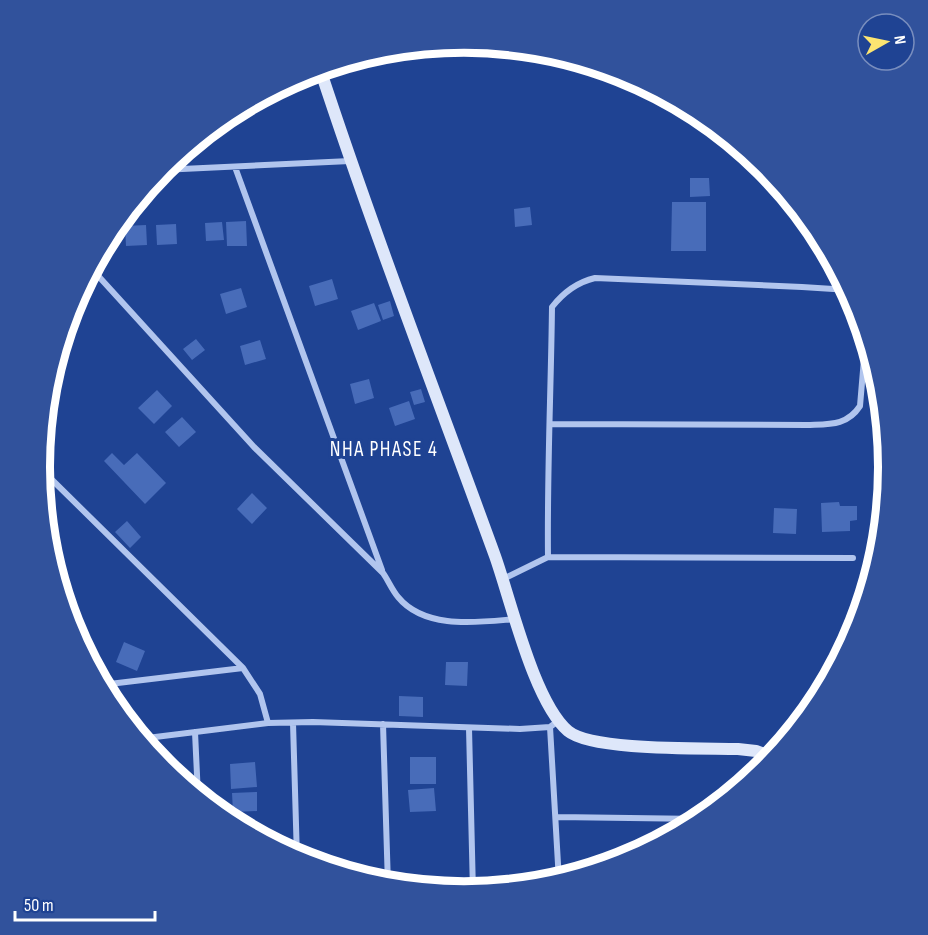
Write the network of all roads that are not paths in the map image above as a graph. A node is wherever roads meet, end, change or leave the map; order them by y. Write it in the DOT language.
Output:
graph roads {
  1 [pos="323,78"];
  2 [pos="350,161"];
  3 [pos="235,167"];
  4 [pos="176,169"];
  5 [pos="97,275"];
  6 [pos="838,289"];
  7 [pos="864,360"];
  8 [pos="551,424"];
  9 [pos="50,478"];
  10 [pos="548,557"];
  11 [pos="853,558"];
  12 [pos="383,573"];
  13 [pos="503,579"];
  14 [pos="516,619"];
  15 [pos="243,668"];
  16 [pos="110,684"];
  17 [pos="268,723"];
  18 [pos="293,723"];
  19 [pos="384,724"];
  20 [pos="554,724"];
  21 [pos="468,728"];
  22 [pos="195,732"];
  23 [pos="149,738"];
  24 [pos="764,754"];
  25 [pos="197,784"];
  26 [pos="557,817"];
  27 [pos="683,819"];
  28 [pos="297,846"];
  29 [pos="559,871"];
  30 [pos="388,875"];
  31 [pos="473,882"];
  1 -- 2 [label="main road"];
  2 -- 3 [label="street"];
  2 -- 13 [label="main road"];
  3 -- 4 [label="street"];
  3 -- 12 [label="street"];
  5 -- 12 [label="street"];
  6 -- 8 [label="street"];
  7 -- 8 [label="street"];
  8 -- 10 [label="street"];
  9 -- 15 [label="street"];
  10 -- 11 [label="street"];
  10 -- 13 [label="street"];
  12 -- 14 [label="street"];
  13 -- 14 [label="main road"];
  14 -- 20 [label="main road"];
  15 -- 16 [label="street"];
  15 -- 17 [label="street"];
  17 -- 18 [label="street"];
  17 -- 22 [label="street"];
  18 -- 19 [label="street"];
  18 -- 28 [label="street"];
  19 -- 21 [label="street"];
  19 -- 30 [label="street"];
  20 -- 21 [label="street"];
  20 -- 24 [label="main road"];
  20 -- 26 [label="street"];
  21 -- 31 [label="street"];
  22 -- 23 [label="street"];
  22 -- 25 [label="street"];
  26 -- 27 [label="street"];
  26 -- 29 [label="street"];
}
